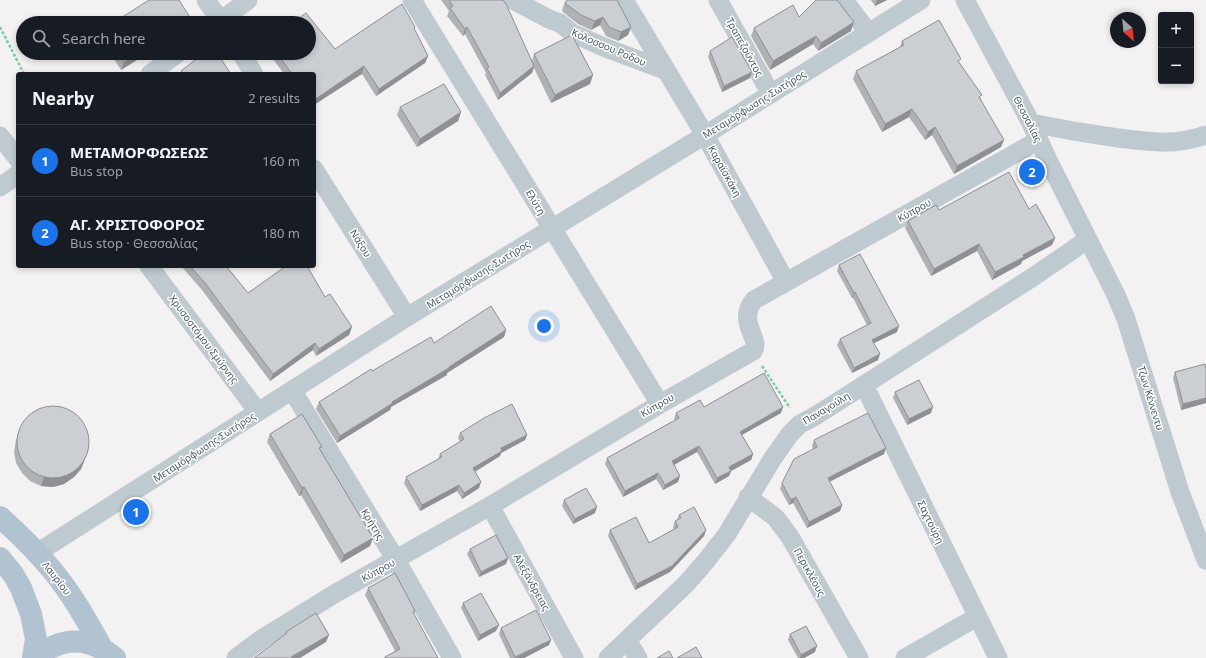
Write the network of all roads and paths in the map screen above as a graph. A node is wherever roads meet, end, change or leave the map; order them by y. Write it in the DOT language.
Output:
graph roads {
  1 [pos="206,0"];
  2 [pos="248,0"];
  3 [pos="412,0"];
  4 [pos="513,0"];
  5 [pos="624,0"];
  6 [pos="718,0"];
  7 [pos="844,0"];
  8 [pos="921,0"];
  9 [pos="965,0"];
  10 [pos="216,16"];
  11 [pos="228,16"];
  12 [pos="0,26"];
  13 [pos="868,32"];
  14 [pos="16,58"];
  15 [pos="17,60"];
  16 [pos="169,60"];
  17 [pos="245,60"];
  18 [pos="665,70"];
  19 [pos="23,72"];
  20 [pos="153,72"];
  21 [pos="253,72"];
  22 [pos="771,94"];
  23 [pos="1031,123"];
  24 [pos="705,135"];
  25 [pos="1206,135"];
  26 [pos="0,136"];
  27 [pos="1039,140"];
  28 [pos="16,156"];
  29 [pos="316,172"];
  30 [pos="16,175"];
  31 [pos="0,187"];
  32 [pos="552,228"];
  33 [pos="1087,240"];
  34 [pos="150,268"];
  35 [pos="786,282"];
  36 [pos="407,317"];
  37 [pos="752,351"];
  38 [pos="864,385"];
  39 [pos="292,390"];
  40 [pos="660,404"];
  41 [pos="258,412"];
  42 [pos="800,424"];
  43 [pos="748,497"];
  44 [pos="490,506"];
  45 [pos="0,517"];
  46 [pos="37,553"];
  47 [pos="0,558"];
  48 [pos="396,560"];
  49 [pos="1206,560"];
  50 [pos="977,617"];
  51 [pos="627,640"];
  52 [pos="108,653"];
  53 [pos="33,658"];
  54 [pos="36,658"];
  55 [pos="236,658"];
  56 [pos="452,658"];
  57 [pos="574,658"];
  58 [pos="608,658"];
  59 [pos="638,658"];
  60 [pos="859,658"];
  61 [pos="905,658"];
  62 [pos="998,658"];
  1 -- 10 [label="street"];
  2 -- 11 [label="street"];
  3 -- 32 [label="street, Ελύτη"];
  4 -- 18 [label="street, Κολοσσου Ροδου"];
  5 -- 18 [label="street, Καραϊσκάκη"];
  6 -- 22 [label="street, Τραπεζούντος"];
  7 -- 13 [label="street"];
  8 -- 13 [label="street, Μεταμόρφωσης Σωτήρος"];
  9 -- 23 [label="street, Θεσσαλίας"];
  12 -- 14 [label="path"];
  13 -- 22 [label="street, Μεταμόρφωσης Σωτήρος"];
  15 -- 19 [label="path"];
  16 -- 20 [label="street"];
  17 -- 21 [label="street"];
  18 -- 24 [label="street, Καραϊσκάκη"];
  22 -- 24 [label="street, Μεταμόρφωσης Σωτήρος"];
  23 -- 25 [label="street"];
  23 -- 27 [label="street, Θεσσαλίας"];
  24 -- 32 [label="street, Μεταμόρφωσης Σωτήρος"];
  24 -- 35 [label="street, Καραϊσκάκη"];
  26 -- 28 [label="street"];
  27 -- 33 [label="street, Θεσσαλίας"];
  27 -- 35 [label="street, Κύπρου"];
  29 -- 36 [label="street, Νάξου"];
  30 -- 31 [label="street"];
  32 -- 36 [label="street, Μεταμόρφωσης Σωτήρος"];
  32 -- 40 [label="street, Ελύτη"];
  33 -- 38 [label="street, Παναγούλη"];
  33 -- 49 [label="street, Τζων Κέννεντυ"];
  34 -- 41 [label="street, Χρυσοστόμου Σμύρνης"];
  35 -- 37 [label="street, Κύπρου"];
  36 -- 39 [label="street, Μεταμόρφωσης Σωτήρος"];
  37 -- 40 [label="street, Κύπρου"];
  37 -- 42 [label="path"];
  38 -- 42 [label="street, Παναγούλη"];
  38 -- 50 [label="street, Σαχτούρη"];
  39 -- 41 [label="street, Μεταμόρφωσης Σωτήρος"];
  39 -- 48 [label="street, Κρήτης"];
  40 -- 44 [label="street, Κύπρου"];
  41 -- 46 [label="street, Μεταμόρφωσης Σωτήρος"];
  42 -- 43 [label="street, Παναγούλη"];
  43 -- 51 [label="street, Παναγούλη"];
  43 -- 60 [label="street, Περικλέους"];
  44 -- 48 [label="street, Κύπρου"];
  44 -- 57 [label="street, Αλεξάνδρειας"];
  45 -- 46 [label="main road, Λαυρίου"];
  46 -- 52 [label="main road, Λαυρίου"];
  47 -- 53 [label="main road"];
  48 -- 55 [label="street, Κύπρου"];
  48 -- 56 [label="street, Κρήτης"];
  50 -- 61 [label="street"];
  50 -- 62 [label="street, Σαχτούρη"];
  51 -- 58 [label="street, Παναγούλη"];
  51 -- 59 [label="street"];
  52 -- 54 [label="main road, Λαυρίου"];
}
